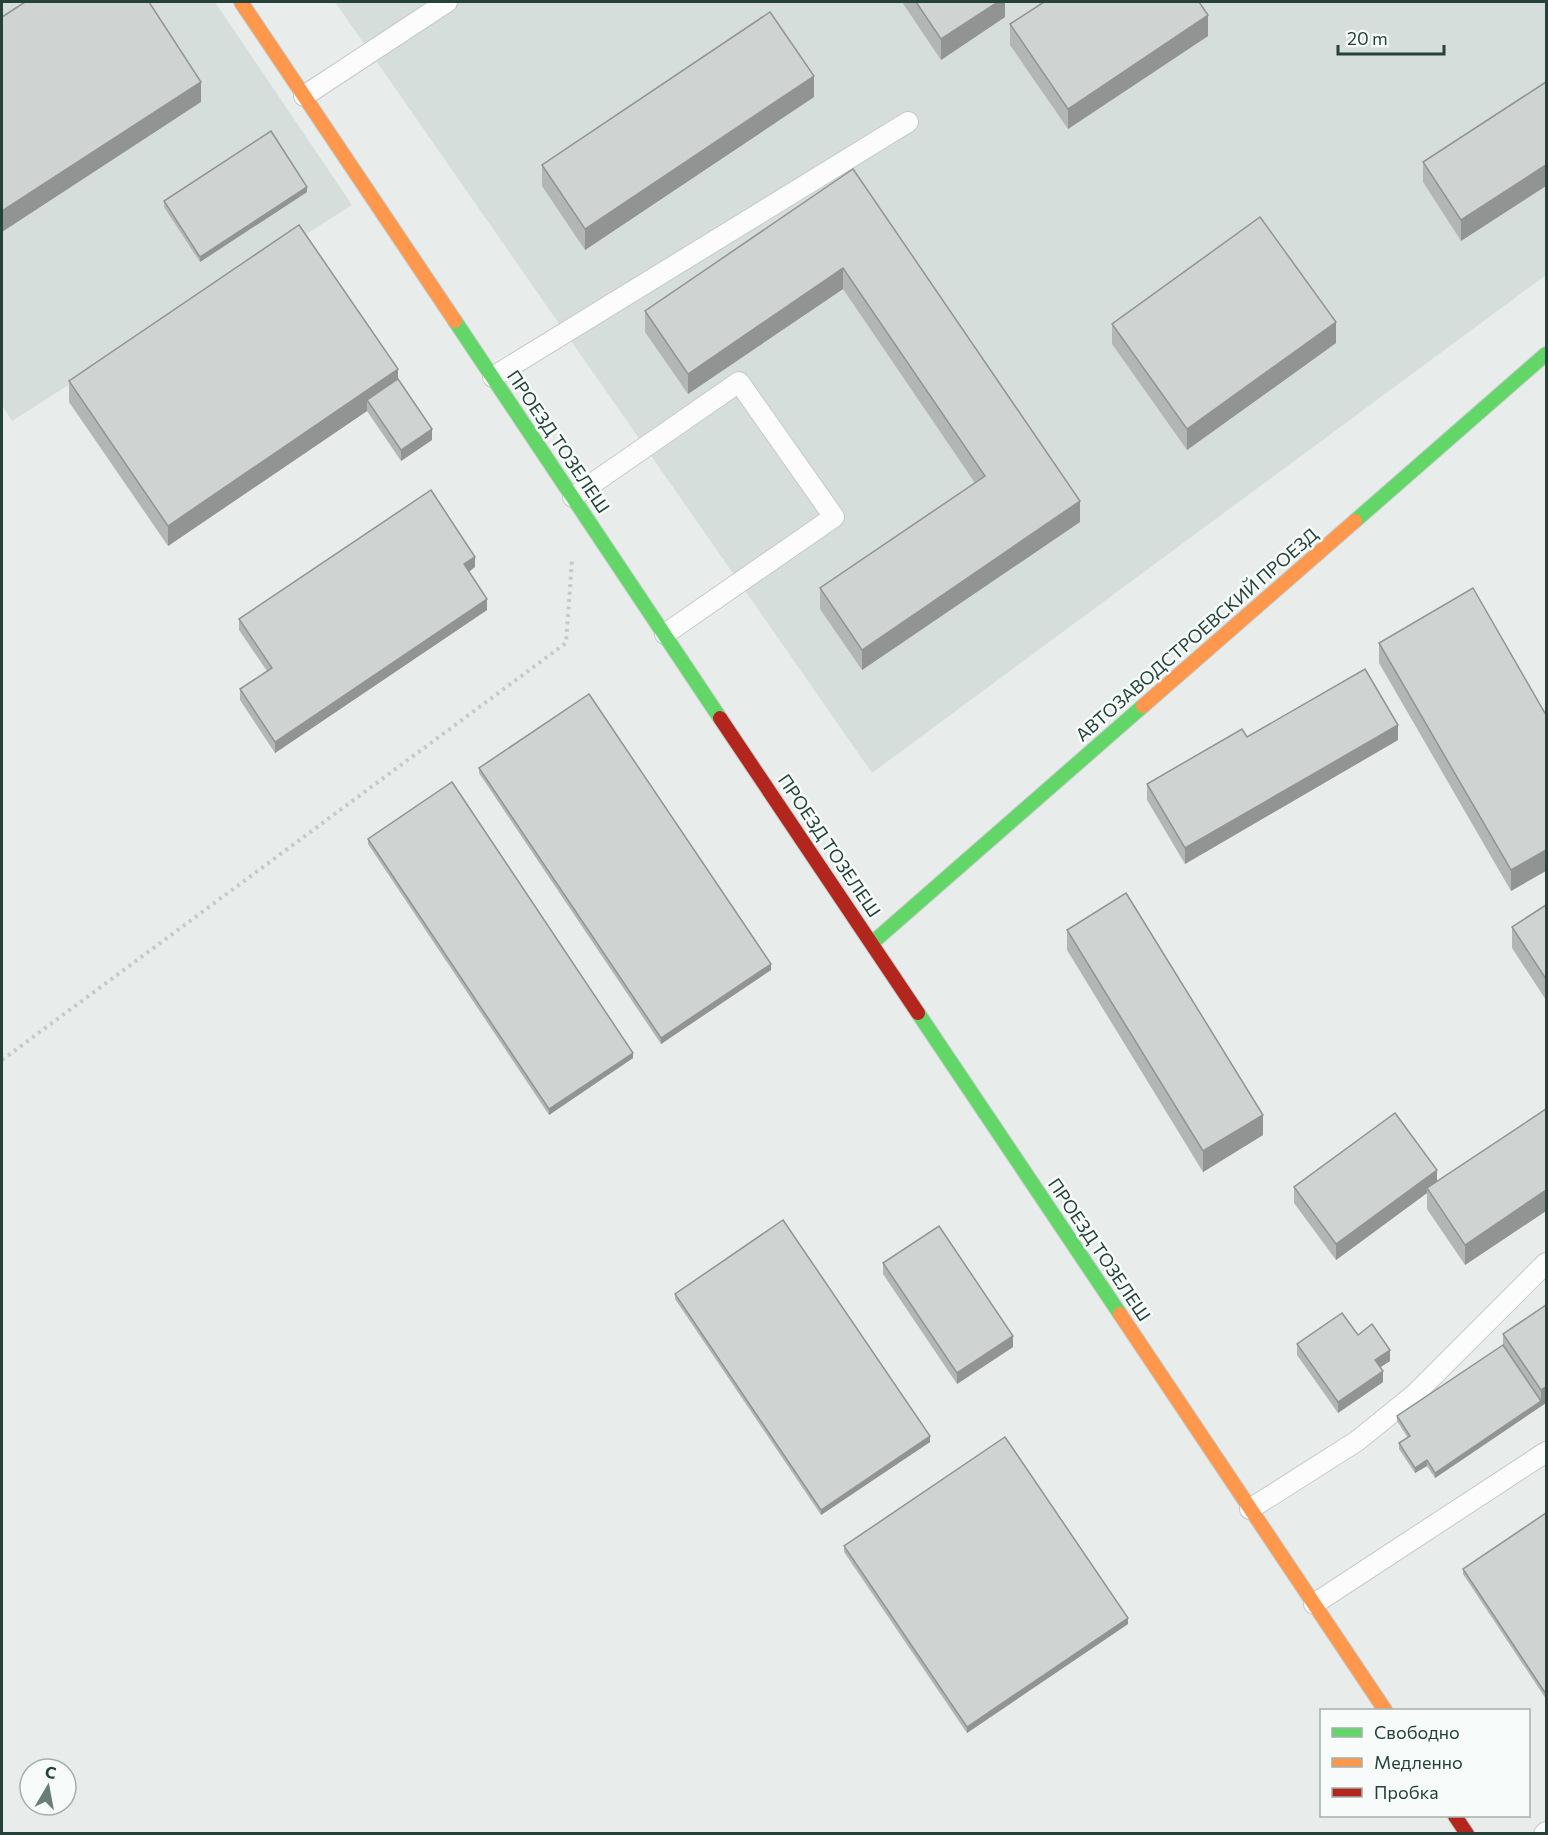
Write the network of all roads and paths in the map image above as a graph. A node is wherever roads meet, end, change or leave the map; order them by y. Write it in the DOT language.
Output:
graph roads {
  1 [pos="241,2"];
  2 [pos="447,2"];
  3 [pos="304,96"];
  4 [pos="908,122"];
  5 [pos="1546,354"];
  6 [pos="493,377"];
  7 [pos="573,497"];
  8 [pos="598,535"];
  9 [pos="665,634"];
  10 [pos="872,943"];
  11 [pos="2,1060"];
  12 [pos="1546,1263"];
  13 [pos="1546,1452"];
  14 [pos="1250,1509"];
  15 [pos="1314,1604"];
  16 [pos="1384,1709"];
  17 [pos="1456,1817"];
  18 [pos="1467,1833"];
  1 -- 3 [label="street, ПРОЕЗД ТОЗЕЛЕШ"];
  2 -- 3 [label="lane"];
  3 -- 6 [label="street, ПРОЕЗД ТОЗЕЛЕШ"];
  4 -- 6 [label="lane"];
  5 -- 10 [label="street, АВТОЗАВОДСТРОЕВСКИЙ ПРОЕЗД"];
  6 -- 7 [label="street, ПРОЕЗД ТОЗЕЛЕШ"];
  7 -- 8 [label="street, ПРОЕЗД ТОЗЕЛЕШ"];
  7 -- 9 [label="lane"];
  8 -- 9 [label="street, ПРОЕЗД ТОЗЕЛЕШ"];
  8 -- 11 [label="path"];
  9 -- 10 [label="street, ПРОЕЗД ТОЗЕЛЕШ"];
  10 -- 14 [label="street, ПРОЕЗД ТОЗЕЛЕШ"];
  12 -- 14 [label="lane"];
  13 -- 15 [label="lane"];
  14 -- 15 [label="street, ПРОЕЗД ТОЗЕЛЕШ"];
  15 -- 16 [label="street, ПРОЕЗД ТОЗЕЛЕШ"];
  17 -- 18 [label="street"];
}
